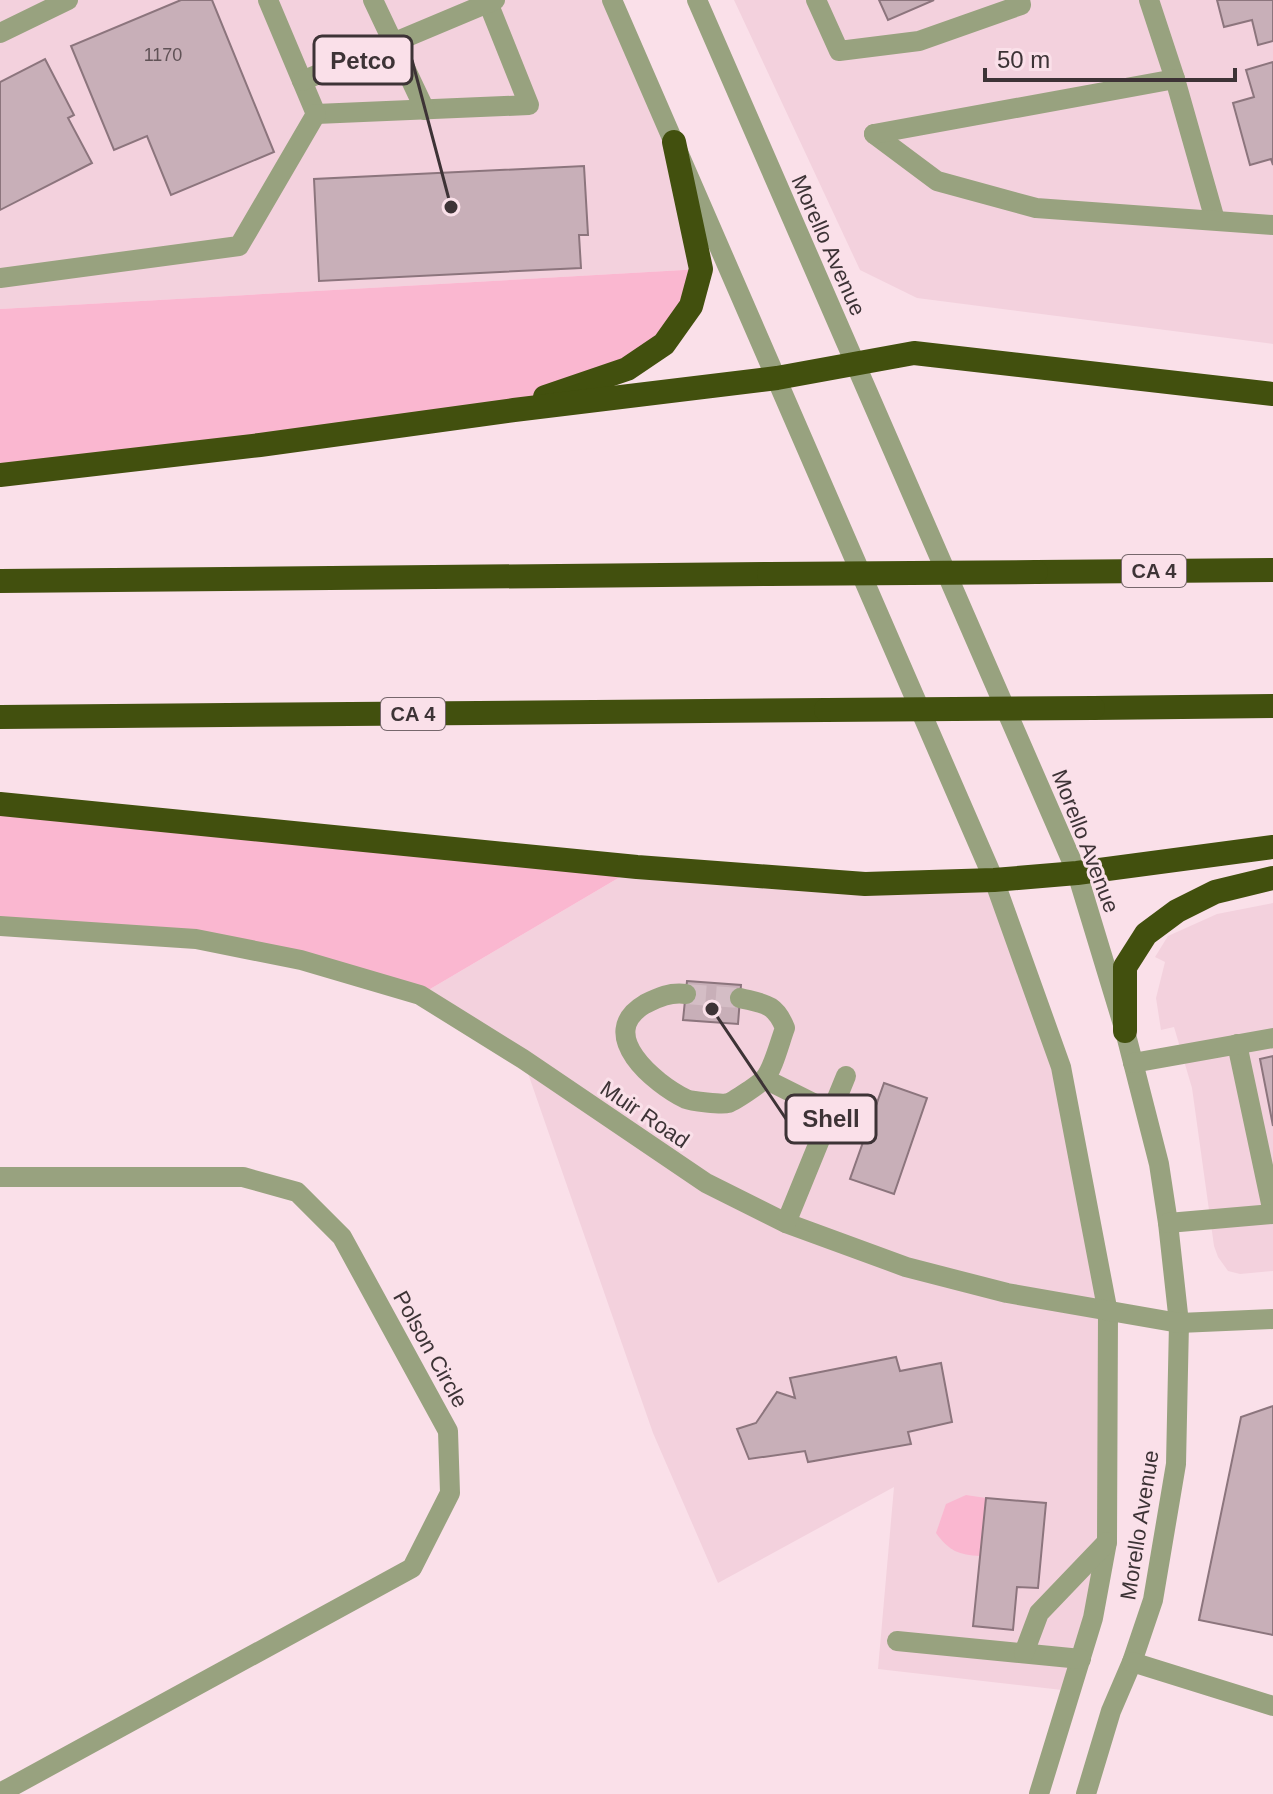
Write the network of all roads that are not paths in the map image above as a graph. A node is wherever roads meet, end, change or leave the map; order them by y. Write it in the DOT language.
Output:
graph roads {
  1 [pos="68,0"];
  2 [pos="268,0"];
  3 [pos="373,0"];
  4 [pos="612,0"];
  5 [pos="697,0"];
  6 [pos="816,0"];
  7 [pos="1020,0"];
  8 [pos="1149,0"];
  9 [pos="490,1"];
  10 [pos="0,33"];
  11 [pos="393,43"];
  12 [pos="1175,79"];
  13 [pos="302,81"];
  14 [pos="425,110"];
  15 [pos="316,114"];
  16 [pos="674,142"];
  17 [pos="1215,220"];
  18 [pos="1273,225"];
  19 [pos="0,278"];
  20 [pos="855,364"];
  21 [pos="777,378"];
  22 [pos="1273,394"];
  23 [pos="514,410"];
  24 [pos="0,475"];
  25 [pos="1273,570"];
  26 [pos="0,581"];
  27 [pos="1273,706"];
  28 [pos="0,717"];
  29 [pos="0,804"];
  30 [pos="1273,847"];
  31 [pos="1077,873"];
  32 [pos="1273,878"];
  33 [pos="994,880"];
  34 [pos="0,926"];
  35 [pos="686,994"];
  36 [pos="740,998"];
  37 [pos="1125,1031"];
  38 [pos="1273,1038"];
  39 [pos="1237,1044"];
  40 [pos="1133,1063"];
  41 [pos="846,1076"];
  42 [pos="765,1079"];
  43 [pos="831,1112"];
  44 [pos="0,1177"];
  45 [pos="1273,1213"];
  46 [pos="786,1223"];
  47 [pos="1168,1223"];
  48 [pos="1108,1313"];
  49 [pos="1273,1319"];
  50 [pos="1179,1323"];
  51 [pos="1107,1542"];
  52 [pos="897,1641"];
  53 [pos="1024,1653"];
  54 [pos="1081,1659"];
  55 [pos="1132,1662"];
  56 [pos="1273,1706"];
  57 [pos="0,1793"];
  58 [pos="1039,1794"];
  59 [pos="1086,1794"];
  1 -- 10 [label="street"];
  2 -- 13 [label="street"];
  3 -- 11 [label="street"];
  4 -- 16 [label="street, Morello Avenue"];
  5 -- 20 [label="street, Morello Avenue"];
  6 -- 7 [label="street"];
  8 -- 12 [label="street"];
  9 -- 11 [label="street"];
  9 -- 14 [label="street"];
  11 -- 13 [label="street"];
  11 -- 14 [label="street"];
  12 -- 17 [label="street"];
  12 -- 17 [label="street"];
  13 -- 15 [label="street"];
  14 -- 15 [label="street"];
  15 -- 19 [label="street"];
  16 -- 21 [label="street, Morello Avenue"];
  16 -- 23 [label="highway"];
  17 -- 18 [label="street"];
  20 -- 21 [label="highway"];
  20 -- 22 [label="highway"];
  20 -- 31 [label="street, Morello Avenue"];
  21 -- 23 [label="highway"];
  21 -- 33 [label="street, Morello Avenue"];
  23 -- 24 [label="highway"];
  25 -- 26 [label="highway, CA 4, bridge"];
  27 -- 28 [label="highway, CA 4, bridge"];
  29 -- 33 [label="highway"];
  30 -- 31 [label="highway"];
  31 -- 33 [label="highway"];
  31 -- 37 [label="street, Morello Avenue"];
  32 -- 37 [label="highway"];
  33 -- 48 [label="street, Morello Avenue"];
  34 -- 46 [label="street, Muir Road"];
  35 -- 42 [label="street"];
  36 -- 42 [label="street"];
  37 -- 40 [label="street, Morello Avenue"];
  38 -- 39 [label="street"];
  39 -- 40 [label="street"];
  39 -- 45 [label="street"];
  40 -- 47 [label="street, Morello Avenue"];
  41 -- 43 [label="street"];
  42 -- 43 [label="street"];
  43 -- 46 [label="street"];
  44 -- 57 [label="street, Polson Circle"];
  45 -- 47 [label="street"];
  46 -- 48 [label="street, Muir Road"];
  47 -- 50 [label="street, Morello Avenue"];
  48 -- 50 [label="street, Muir Road"];
  48 -- 51 [label="street, Morello Avenue"];
  49 -- 50 [label="street, Muir Road"];
  50 -- 55 [label="street, Morello Avenue"];
  51 -- 53 [label="street"];
  51 -- 54 [label="street, Morello Avenue"];
  52 -- 53 [label="street"];
  53 -- 54 [label="street"];
  54 -- 58 [label="street, Morello Avenue"];
  55 -- 56 [label="street"];
  55 -- 59 [label="street, Morello Avenue"];
}
